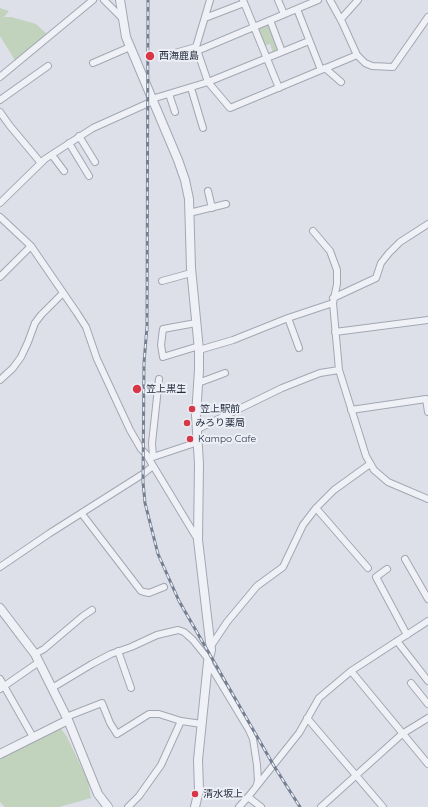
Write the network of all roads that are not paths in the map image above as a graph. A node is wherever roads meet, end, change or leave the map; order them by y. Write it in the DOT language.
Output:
graph roads {
  1 [pos="93,0"];
  2 [pos="104,0"];
  3 [pos="120,0"];
  4 [pos="210,0"];
  5 [pos="278,0"];
  6 [pos="318,0"];
  7 [pos="330,0"];
  8 [pos="358,0"];
  9 [pos="243,1"];
  10 [pos="297,9"];
  11 [pos="284,14"];
  12 [pos="428,16"];
  13 [pos="205,18"];
  14 [pos="123,19"];
  15 [pos="340,19"];
  16 [pos="270,20"];
  17 [pos="254,27"];
  18 [pos="309,41"];
  19 [pos="130,47"];
  20 [pos="196,49"];
  21 [pos="282,52"];
  22 [pos="168,55"];
  23 [pos="357,55"];
  24 [pos="267,58"];
  25 [pos="93,63"];
  26 [pos="48,66"];
  27 [pos="323,69"];
  28 [pos="0,77"];
  29 [pos="208,82"];
  30 [pos="342,82"];
  31 [pos="191,88"];
  32 [pos="279,88"];
  33 [pos="169,94"];
  34 [pos="0,100"];
  35 [pos="153,101"];
  36 [pos="0,112"];
  37 [pos="175,112"];
  38 [pos="203,128"];
  39 [pos="79,136"];
  40 [pos="69,143"];
  41 [pos="52,155"];
  42 [pos="95,162"];
  43 [pos="41,163"];
  44 [pos="64,171"];
  45 [pos="89,176"];
  46 [pos="208,191"];
  47 [pos="0,203"];
  48 [pos="226,204"];
  49 [pos="212,208"];
  50 [pos="189,213"];
  51 [pos="0,217"];
  52 [pos="428,224"];
  53 [pos="313,231"];
  54 [pos="31,246"];
  55 [pos="191,273"];
  56 [pos="0,277"];
  57 [pos="162,281"];
  58 [pos="63,293"];
  59 [pos="333,300"];
  60 [pos="288,318"];
  61 [pos="428,320"];
  62 [pos="196,323"];
  63 [pos="335,332"];
  64 [pos="199,348"];
  65 [pos="299,348"];
  66 [pos="339,370"];
  67 [pos="225,373"];
  68 [pos="158,379"];
  69 [pos="0,380"];
  70 [pos="198,383"];
  71 [pos="351,410"];
  72 [pos="428,412"];
  73 [pos="196,430"];
  74 [pos="198,442"];
  75 [pos="151,458"];
  76 [pos="370,464"];
  77 [pos="153,466"];
  78 [pos="428,499"];
  79 [pos="316,508"];
  80 [pos="82,514"];
  81 [pos="198,540"];
  82 [pos="405,559"];
  83 [pos="0,567"];
  84 [pos="368,568"];
  85 [pos="387,569"];
  86 [pos="164,587"];
  87 [pos="428,599"];
  88 [pos="0,608"];
  89 [pos="92,610"];
  90 [pos="428,621"];
  91 [pos="407,635"];
  92 [pos="397,641"];
  93 [pos="211,646"];
  94 [pos="118,651"];
  95 [pos="35,654"];
  96 [pos="209,661"];
  97 [pos="39,662"];
  98 [pos="351,671"];
  99 [pos="0,679"];
  100 [pos="428,681"];
  101 [pos="411,683"];
  102 [pos="2,688"];
  103 [pos="52,688"];
  104 [pos="131,688"];
  105 [pos="428,704"];
  106 [pos="307,718"];
  107 [pos="428,718"];
  108 [pos="67,719"];
  109 [pos="181,721"];
  110 [pos="202,724"];
  111 [pos="402,734"];
  112 [pos="33,737"];
  113 [pos="0,754"];
  114 [pos="428,764"];
  115 [pos="356,774"];
  116 [pos="255,788"];
  117 [pos="248,797"];
  118 [pos="108,807"];
  119 [pos="128,807"];
  120 [pos="195,807"];
  121 [pos="239,807"];
  122 [pos="261,807"];
  123 [pos="321,807"];
  124 [pos="383,807"];
  1 -- 28 [label="street"];
  2 -- 14 [label="street"];
  3 -- 14 [label="street"];
  4 -- 13 [label="street"];
  5 -- 11 [label="street"];
  6 -- 10 [label="street"];
  7 -- 15 [label="street"];
  8 -- 15 [label="street"];
  9 -- 13 [label="street"];
  9 -- 17 [label="street"];
  10 -- 11 [label="street"];
  10 -- 18 [label="street"];
  11 -- 16 [label="street"];
  12 -- 23 [label="street"];
  13 -- 20 [label="street"];
  14 -- 19 [label="street"];
  15 -- 23 [label="street"];
  16 -- 17 [label="street"];
  16 -- 21 [label="street"];
  17 -- 20 [label="street"];
  17 -- 24 [label="street"];
  18 -- 21 [label="street"];
  18 -- 27 [label="street"];
  19 -- 25 [label="street"];
  19 -- 35 [label="street"];
  20 -- 22 [label="street"];
  20 -- 29 [label="street"];
  21 -- 24 [label="street"];
  23 -- 27 [label="street"];
  24 -- 29 [label="street"];
  24 -- 32 [label="street"];
  26 -- 34 [label="street"];
  27 -- 30 [label="street"];
  27 -- 32 [label="street"];
  29 -- 31 [label="street"];
  29 -- 32 [label="street"];
  31 -- 33 [label="street"];
  31 -- 38 [label="street"];
  33 -- 35 [label="street"];
  33 -- 37 [label="street"];
  35 -- 39 [label="street"];
  35 -- 50 [label="street"];
  36 -- 43 [label="street"];
  39 -- 40 [label="street"];
  39 -- 42 [label="street"];
  40 -- 41 [label="street"];
  40 -- 45 [label="street"];
  41 -- 43 [label="street"];
  41 -- 44 [label="street"];
  43 -- 47 [label="street"];
  46 -- 49 [label="street"];
  48 -- 49 [label="street"];
  49 -- 50 [label="street"];
  50 -- 55 [label="street"];
  51 -- 54 [label="street"];
  52 -- 59 [label="street"];
  53 -- 59 [label="street"];
  54 -- 56 [label="street"];
  54 -- 58 [label="street"];
  55 -- 57 [label="street"];
  55 -- 62 [label="street"];
  58 -- 69 [label="street"];
  58 -- 75 [label="street"];
  59 -- 60 [label="street"];
  59 -- 63 [label="street"];
  60 -- 64 [label="street"];
  60 -- 65 [label="street"];
  61 -- 63 [label="street"];
  62 -- 64 [label="street"];
  62 -- 64 [label="street"];
  63 -- 66 [label="street"];
  64 -- 70 [label="street"];
  66 -- 71 [label="street"];
  66 -- 73 [label="street"];
  67 -- 70 [label="street"];
  68 -- 75 [label="street"];
  70 -- 73 [label="street"];
  71 -- 72 [label="street"];
  71 -- 76 [label="street"];
  73 -- 74 [label="street"];
  74 -- 75 [label="street"];
  74 -- 81 [label="street"];
  75 -- 77 [label="street"];
  76 -- 78 [label="street"];
  76 -- 79 [label="street"];
  77 -- 80 [label="street"];
  77 -- 81 [label="street"];
  79 -- 84 [label="street"];
  79 -- 93 [label="street"];
  80 -- 83 [label="street"];
  80 -- 86 [label="street"];
  81 -- 93 [label="street"];
  82 -- 87 [label="street"];
  85 -- 91 [label="street"];
  88 -- 95 [label="street"];
  89 -- 95 [label="street"];
  90 -- 91 [label="street"];
  91 -- 92 [label="street"];
  92 -- 98 [label="street"];
  92 -- 100 [label="street"];
  93 -- 96 [label="street"];
  94 -- 96 [label="street"];
  94 -- 103 [label="street"];
  94 -- 104 [label="street"];
  95 -- 97 [label="street"];
  96 -- 110 [label="street"];
  96 -- 116 [label="street"];
  97 -- 102 [label="street"];
  97 -- 103 [label="street"];
  98 -- 106 [label="street"];
  98 -- 111 [label="street"];
  99 -- 102 [label="street"];
  101 -- 105 [label="street"];
  102 -- 112 [label="street"];
  103 -- 108 [label="street"];
  106 -- 115 [label="street"];
  106 -- 116 [label="street"];
  107 -- 111 [label="street"];
  108 -- 109 [label="street"];
  108 -- 112 [label="street"];
  108 -- 118 [label="street"];
  109 -- 110 [label="street"];
  109 -- 119 [label="street"];
  110 -- 120 [label="street"];
  111 -- 114 [label="street"];
  111 -- 115 [label="street"];
  112 -- 113 [label="street"];
  115 -- 123 [label="street"];
  115 -- 124 [label="street"];
  116 -- 117 [label="street"];
  117 -- 121 [label="street"];
  117 -- 122 [label="street"];
}
